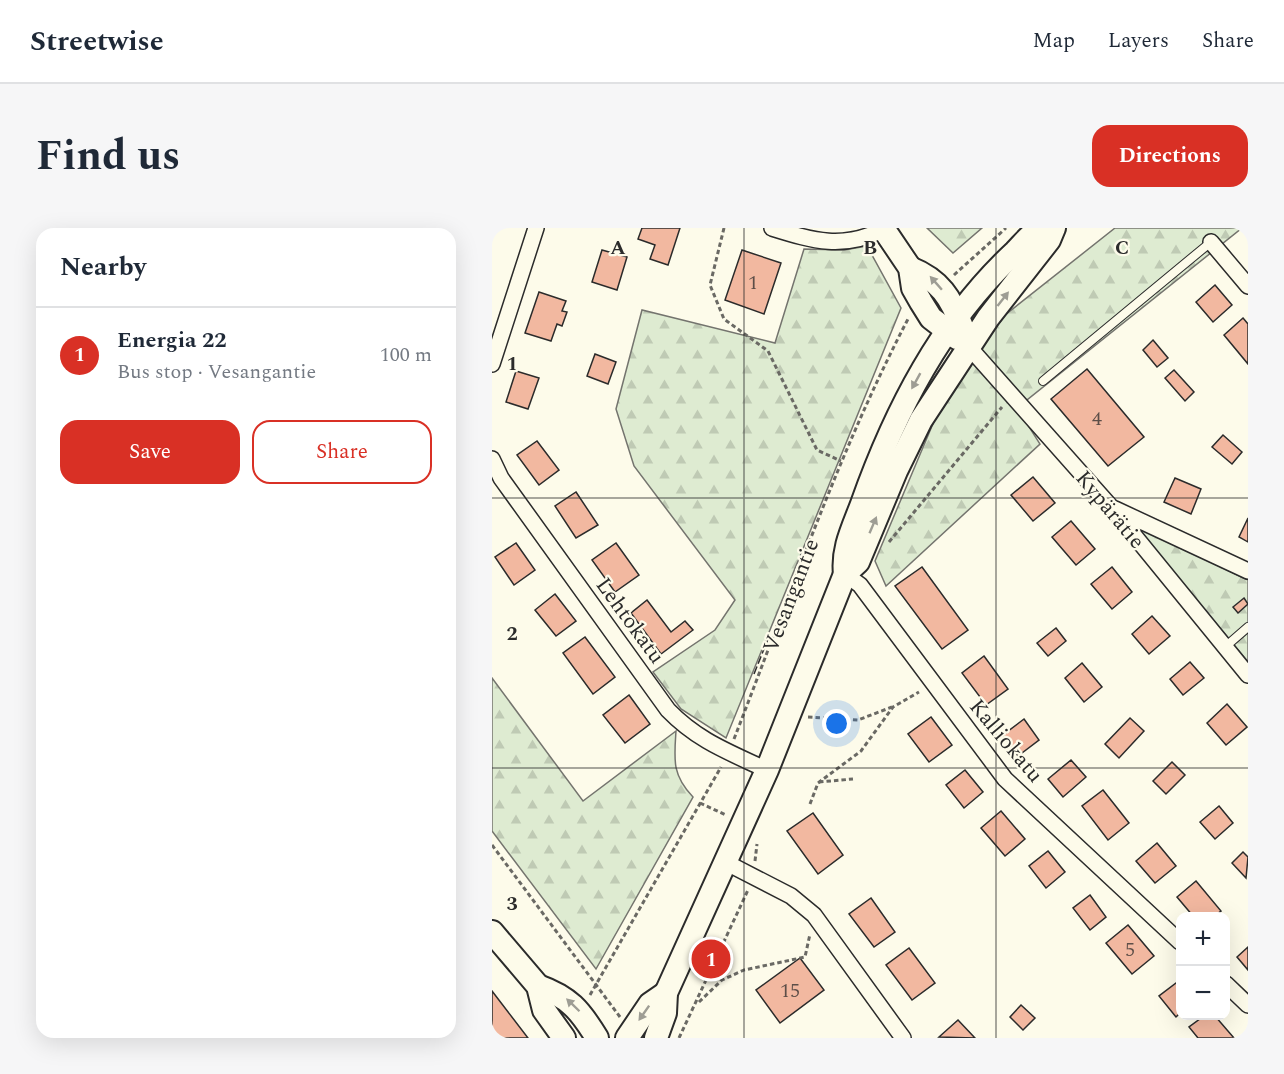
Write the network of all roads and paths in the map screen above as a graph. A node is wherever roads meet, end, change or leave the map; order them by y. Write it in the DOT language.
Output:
graph roads {
  1 [pos="536,228"];
  2 [pos="724,228"];
  3 [pos="772,228"];
  4 [pos="1006,228"];
  5 [pos="1042,228"];
  6 [pos="1054,228"];
  7 [pos="883,229"];
  8 [pos="1211,242"];
  9 [pos="910,268"];
  10 [pos="939,286"];
  11 [pos="1248,286"];
  12 [pos="921,302"];
  13 [pos="952,323"];
  14 [pos="969,347"];
  15 [pos="492,364"];
  16 [pos="1044,381"];
  17 [pos="1017,400"];
  18 [pos="492,459"];
  19 [pos="841,461"];
  20 [pos="1111,507"];
  21 [pos="883,551"];
  22 [pos="1248,571"];
  23 [pos="845,574"];
  24 [pos="1248,627"];
  25 [pos="1225,646"];
  26 [pos="1248,675"];
  27 [pos="934,684"];
  28 [pos="894,706"];
  29 [pos="805,716"];
  30 [pos="729,752"];
  31 [pos="767,770"];
  32 [pos="854,779"];
  33 [pos="818,783"];
  34 [pos="810,804"];
  35 [pos="757,841"];
  36 [pos="492,845"];
  37 [pos="725,862"];
  38 [pos="754,876"];
  39 [pos="814,915"];
  40 [pos="492,932"];
  41 [pos="1176,938"];
  42 [pos="711,973"];
  43 [pos="722,980"];
  44 [pos="596,982"];
  45 [pos="538,986"];
  46 [pos="1230,988"];
  47 [pos="666,993"];
  48 [pos="697,1003"];
  49 [pos="1248,1005"];
  50 [pos="629,1035"];
  51 [pos="564,1038"];
  52 [pos="597,1038"];
  53 [pos="656,1038"];
  54 [pos="679,1038"];
  55 [pos="903,1038"];
  1 -- 15 [label="street"];
  2 -- 19 [label="path"];
  3 -- 7 [label="street"];
  4 -- 10 [label="path"];
  5 -- 13 [label="main road, Vesangantie"];
  14 -- 6 [label="main road, Vesangantie, one-way"];
  7 -- 9 [label="main road, Kypärätie"];
  8 -- 11 [label="street"];
  8 -- 16 [label="lane"];
  10 -- 9 [label="main road, Kypärätie, one-way"];
  9 -- 12 [label="main road, Kypärätie"];
  10 -- 13 [label="main road, Kypärätie"];
  12 -- 13 [label="main road, Kypärätie"];
  12 -- 19 [label="path, Vesangantie"];
  13 -- 14 [label="main road, Kypärätie"];
  13 -- 23 [label="main road, Vesangantie, one-way"];
  14 -- 17 [label="street, Kypärätie"];
  23 -- 14 [label="main road, Vesangantie, one-way"];
  17 -- 20 [label="street, Kypärätie"];
  17 -- 21 [label="path"];
  18 -- 30 [label="street, Lehtokatu"];
  19 -- 30 [label="path, Vesangantie"];
  20 -- 22 [label="street"];
  20 -- 25 [label="street, Kypärätie"];
  23 -- 27 [label="street, Kalliokatu"];
  23 -- 31 [label="main road, Vesangantie"];
  24 -- 25 [label="lane"];
  25 -- 26 [label="street, Kypärätie"];
  27 -- 28 [label="path"];
  27 -- 41 [label="street, Kalliokatu"];
  28 -- 29 [label="path"];
  28 -- 33 [label="path"];
  30 -- 31 [label="street, Lehtokatu"];
  30 -- 44 [label="path, Vesangantie"];
  31 -- 37 [label="main road, Vesangantie"];
  32 -- 33 [label="path"];
  33 -- 34 [label="path"];
  35 -- 38 [label="path"];
  36 -- 44 [label="path"];
  37 -- 38 [label="street"];
  37 -- 47 [label="main road, Vesangantie"];
  38 -- 39 [label="street"];
  38 -- 42 [label="path"];
  39 -- 43 [label="path"];
  39 -- 55 [label="street"];
  40 -- 45 [label="main road"];
  42 -- 43 [label="path"];
  42 -- 48 [label="path"];
  43 -- 48 [label="path"];
  44 -- 50 [label="path"];
  45 -- 51 [label="main road"];
  52 -- 45 [label="main road, one-way"];
  46 -- 49 [label="street"];
  47 -- 50 [label="main road, Vesangantie, one-way"];
  47 -- 53 [label="main road, Vesangantie"];
  48 -- 54 [label="path"];
}
